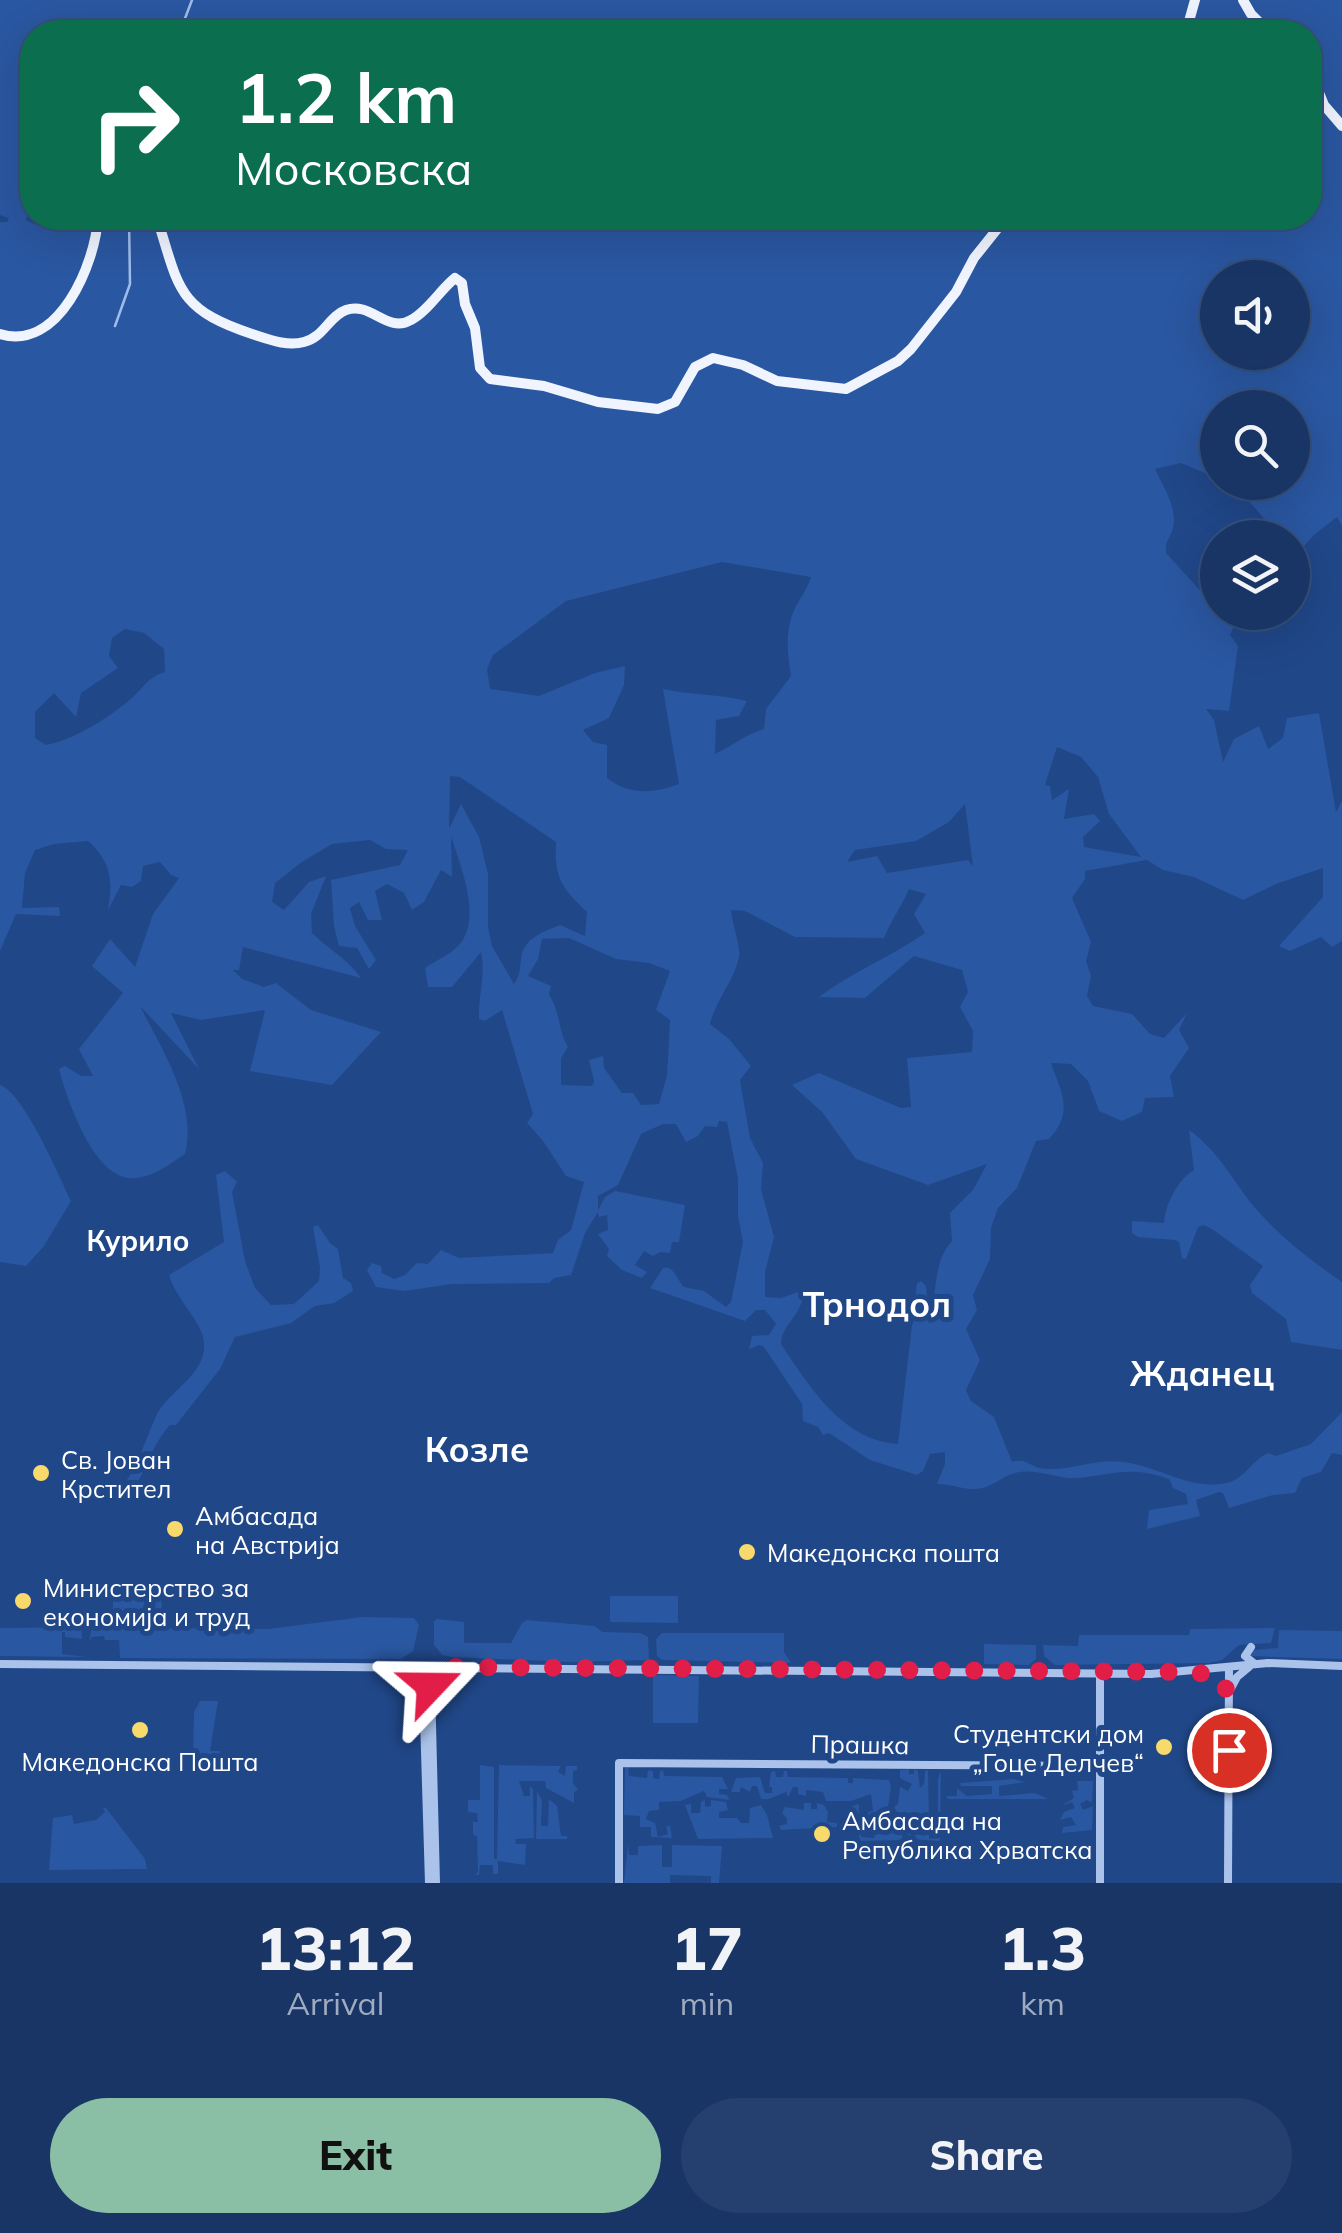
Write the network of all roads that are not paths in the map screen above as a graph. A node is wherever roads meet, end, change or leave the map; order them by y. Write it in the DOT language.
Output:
graph roads {
  1 [pos="1242,0"];
  2 [pos="1257,20"];
  3 [pos="1322,100"];
  4 [pos="1342,126"];
  5 [pos="95,230"];
  6 [pos="160,230"];
  7 [pos="996,230"];
  8 [pos="0,334"];
  9 [pos="1252,1647"];
  10 [pos="0,1664"];
  11 [pos="1255,1664"];
  12 [pos="396,1665"];
  13 [pos="427,1666"];
  14 [pos="1342,1666"];
  15 [pos="454,1667"];
  16 [pos="1229,1668"];
  17 [pos="1083,1672"];
  18 [pos="1100,1672"];
  19 [pos="1194,1672"];
  20 [pos="1118,1673"];
  21 [pos="427,1686"];
  22 [pos="1100,1690"];
  23 [pos="1229,1695"];
  24 [pos="1100,1766"];
  25 [pos="433,1883"];
  26 [pos="619,1883"];
  27 [pos="1100,1883"];
  28 [pos="1228,1883"];
  1 -- 2 [label="main road"];
  3 -- 4 [label="main road"];
  5 -- 8 [label="main road"];
  6 -- 7 [label="main road"];
  9 -- 11 [label="street"];
  10 -- 12 [label="street"];
  11 -- 14 [label="street"];
  11 -- 16 [label="street"];
  11 -- 23 [label="street"];
  12 -- 13 [label="street"];
  12 -- 21 [label="street"];
  13 -- 15 [label="street"];
  13 -- 21 [label="street"];
  15 -- 17 [label="street"];
  15 -- 21 [label="street"];
  16 -- 19 [label="street"];
  16 -- 23 [label="street"];
  17 -- 18 [label="street"];
  17 -- 22 [label="street"];
  18 -- 20 [label="street"];
  18 -- 22 [label="street"];
  19 -- 20 [label="street"];
  19 -- 23 [label="street"];
  20 -- 22 [label="street"];
  21 -- 25 [label="street"];
  22 -- 24 [label="street"];
  23 -- 28 [label="street"];
  24 -- 26 [label="street, Прашка"];
  24 -- 27 [label="street"];
}
